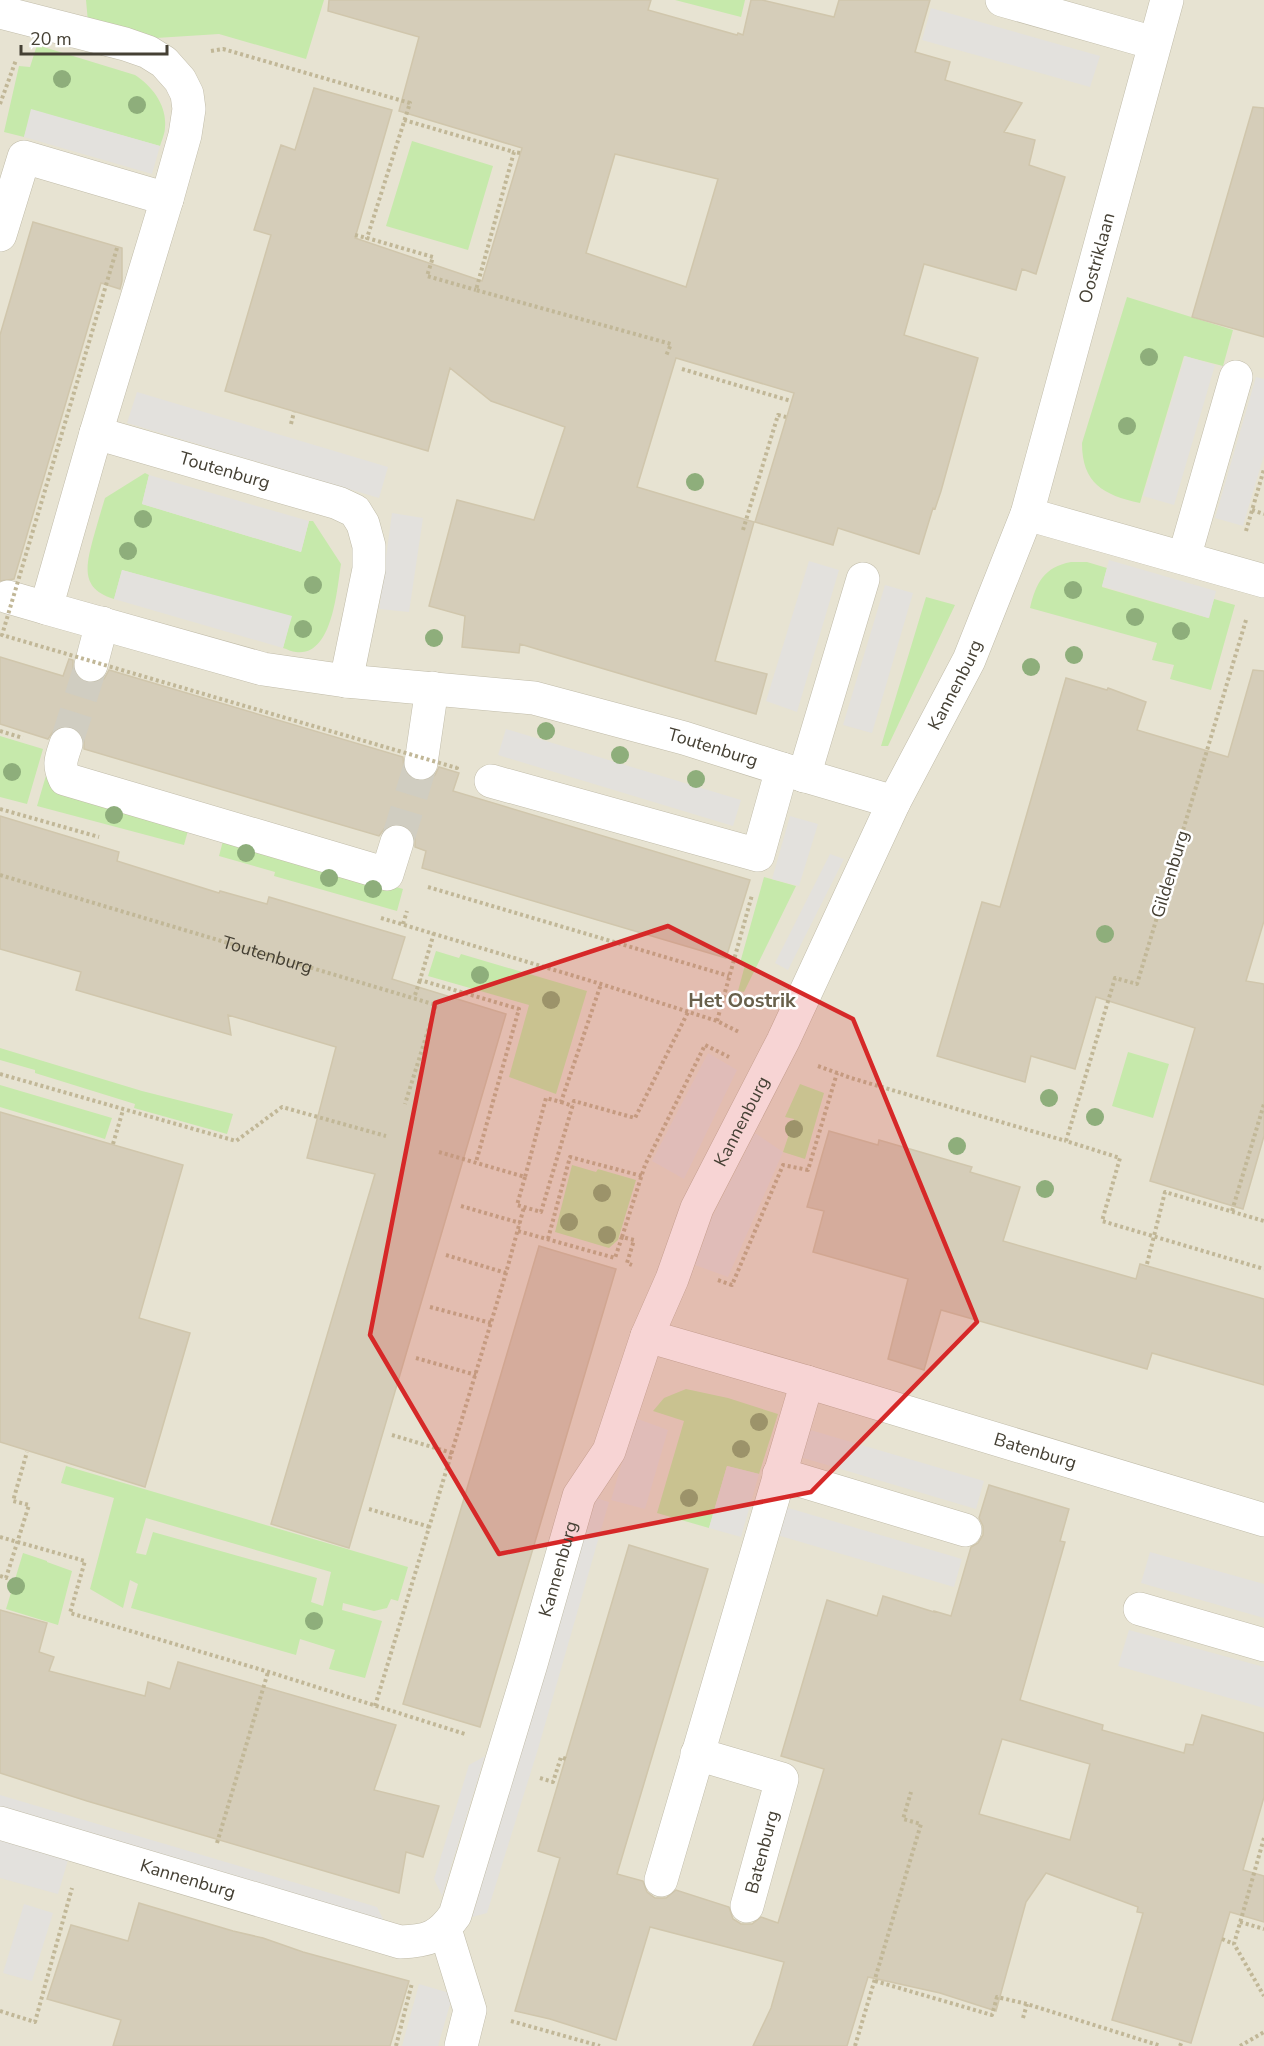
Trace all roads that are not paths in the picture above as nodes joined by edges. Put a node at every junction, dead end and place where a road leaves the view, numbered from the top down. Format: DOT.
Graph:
graph roads {
  1 [pos="1002,0"];
  2 [pos="1167,0"];
  3 [pos="0,12"];
  4 [pos="1154,43"];
  5 [pos="167,199"];
  6 [pos="0,235"];
  7 [pos="1236,377"];
  8 [pos="96,433"];
  9 [pos="1027,514"];
  10 [pos="1184,558"];
  11 [pos="1252,577"];
  12 [pos="863,579"];
  13 [pos="8,597"];
  14 [pos="46,608"];
  15 [pos="102,623"];
  16 [pos="91,665"];
  17 [pos="346,681"];
  18 [pos="432,688"];
  19 [pos="66,744"];
  20 [pos="421,763"];
  21 [pos="793,772"];
  22 [pos="491,781"];
  23 [pos="894,802"];
  24 [pos="397,842"];
  25 [pos="646,1336"];
  26 [pos="807,1382"];
  27 [pos="779,1474"];
  28 [pos="1264,1520"];
  29 [pos="965,1530"];
  30 [pos="1140,1609"];
  31 [pos="1264,1645"];
  32 [pos="697,1754"];
  33 [pos="0,1823"];
  34 [pos="660,1880"];
  35 [pos="747,1906"];
  36 [pos="434,1935"];
  37 [pos="461,2046"];
  1 -- 4 [label="street"];
  2 -- 4 [label="street, Oostriklaan"];
  3 -- 5 [label="street"];
  4 -- 9 [label="street, Oostriklaan"];
  5 -- 6 [label="street"];
  5 -- 8 [label="street"];
  7 -- 10 [label="street"];
  8 -- 14 [label="street"];
  8 -- 17 [label="street, Toutenburg"];
  9 -- 10 [label="street"];
  9 -- 23 [label="street, Kannenburg"];
  10 -- 11 [label="street"];
  12 -- 21 [label="street, Toutenburg"];
  13 -- 14 [label="street, Toutenburg"];
  14 -- 15 [label="street, Toutenburg"];
  15 -- 16 [label="street"];
  15 -- 17 [label="street, Toutenburg"];
  17 -- 18 [label="street, Toutenburg"];
  18 -- 20 [label="street"];
  18 -- 21 [label="street, Toutenburg"];
  19 -- 24 [label="street"];
  21 -- 22 [label="street, Toutenburg"];
  21 -- 23 [label="street, Toutenburg"];
  23 -- 25 [label="street, Kannenburg"];
  25 -- 26 [label="street, Batenburg"];
  25 -- 36 [label="street, Kannenburg"];
  26 -- 27 [label="street"];
  26 -- 28 [label="street, Batenburg"];
  27 -- 29 [label="street"];
  27 -- 32 [label="street"];
  30 -- 31 [label="street"];
  32 -- 34 [label="street"];
  32 -- 35 [label="street, Batenburg"];
  33 -- 36 [label="street, Kannenburg"];
  36 -- 37 [label="street"];
}
